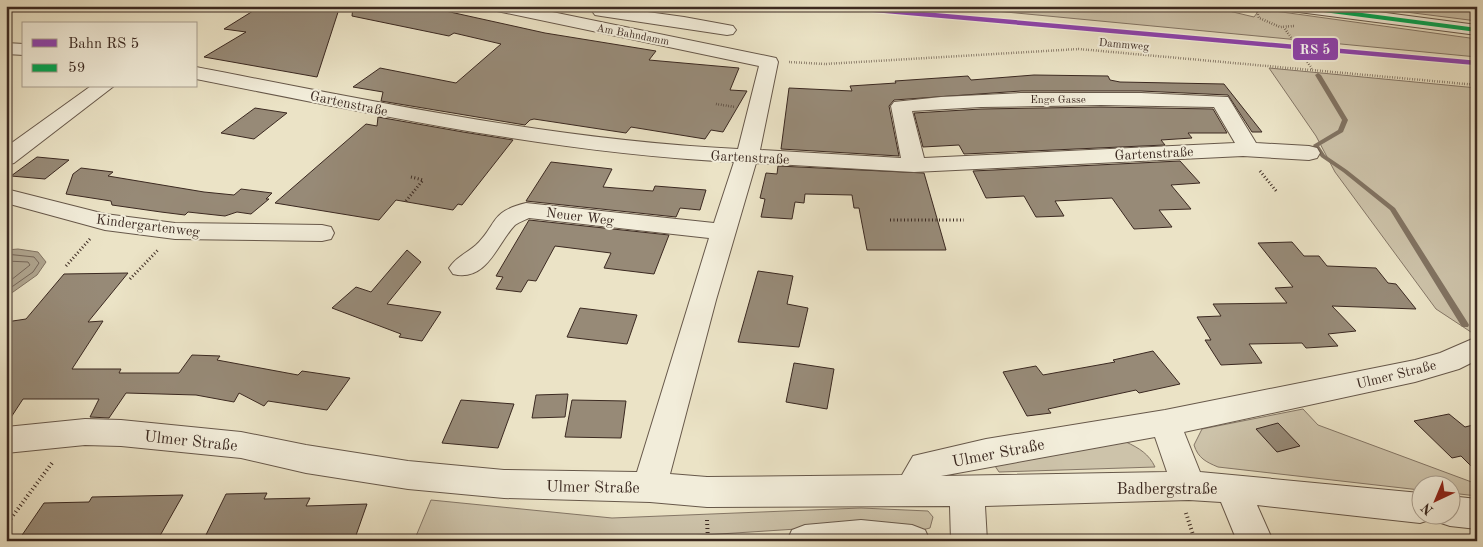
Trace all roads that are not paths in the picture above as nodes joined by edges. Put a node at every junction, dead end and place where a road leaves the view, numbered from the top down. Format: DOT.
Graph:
graph roads {
  1 [pos="497,6"];
  2 [pos="566,6"];
  3 [pos="1291,6"];
  4 [pos="727,30"];
  5 [pos="1477,30"];
  6 [pos="6,48"];
  7 [pos="22,50"];
  8 [pos="198,73"];
  9 [pos="101,88"];
  10 [pos="1249,149"];
  11 [pos="1309,152"];
  12 [pos="747,157"];
  13 [pos="6,158"];
  14 [pos="914,165"];
  15 [pos="6,196"];
  16 [pos="722,232"];
  17 [pos="322,233"];
  18 [pos="462,268"];
  19 [pos="1477,348"];
  20 [pos="1166,422"];
  21 [pos="6,440"];
  22 [pos="1189,486"];
  23 [pos="650,487"];
  24 [pos="1232,488"];
  25 [pos="912,490"];
  26 [pos="967,492"];
  27 [pos="1410,507"];
  28 [pos="1460,512"];
  29 [pos="1477,514"];
  30 [pos="805,541"];
  31 [pos="912,541"];
  32 [pos="969,541"];
  33 [pos="1255,541"];
  1 -- 12 [label="street, Am Bahndamm"];
  2 -- 4 [label="street"];
  3 -- 5 [label="street"];
  6 -- 7 [label="street"];
  8 -- 12 [label="street, Gartenstraße"];
  9 -- 13 [label="street"];
  10 -- 11 [label="street, Gartenstraße"];
  10 -- 14 [label="street, Gartenstraße"];
  10 -- 14 [label="street, Enge Gasse"];
  12 -- 14 [label="street, Gartenstraße"];
  12 -- 16 [label="street"];
  15 -- 17 [label="street, Kindergartenweg"];
  16 -- 18 [label="street, Neuer Weg"];
  16 -- 23 [label="street"];
  19 -- 20 [label="street, Ulmer Straße"];
  20 -- 22 [label="street"];
  20 -- 25 [label="street, Ulmer Straße"];
  21 -- 23 [label="street, Ulmer Straße"];
  22 -- 24 [label="street, Badbergstraße"];
  22 -- 26 [label="street, Badbergstraße"];
  23 -- 25 [label="street, Ulmer Straße"];
  24 -- 27 [label="street, Badbergstraße"];
  24 -- 33 [label="street"];
  25 -- 26 [label="street, Badbergstraße"];
  26 -- 32 [label="street"];
  28 -- 29 [label="street"];
  30 -- 31 [label="street"];
}
